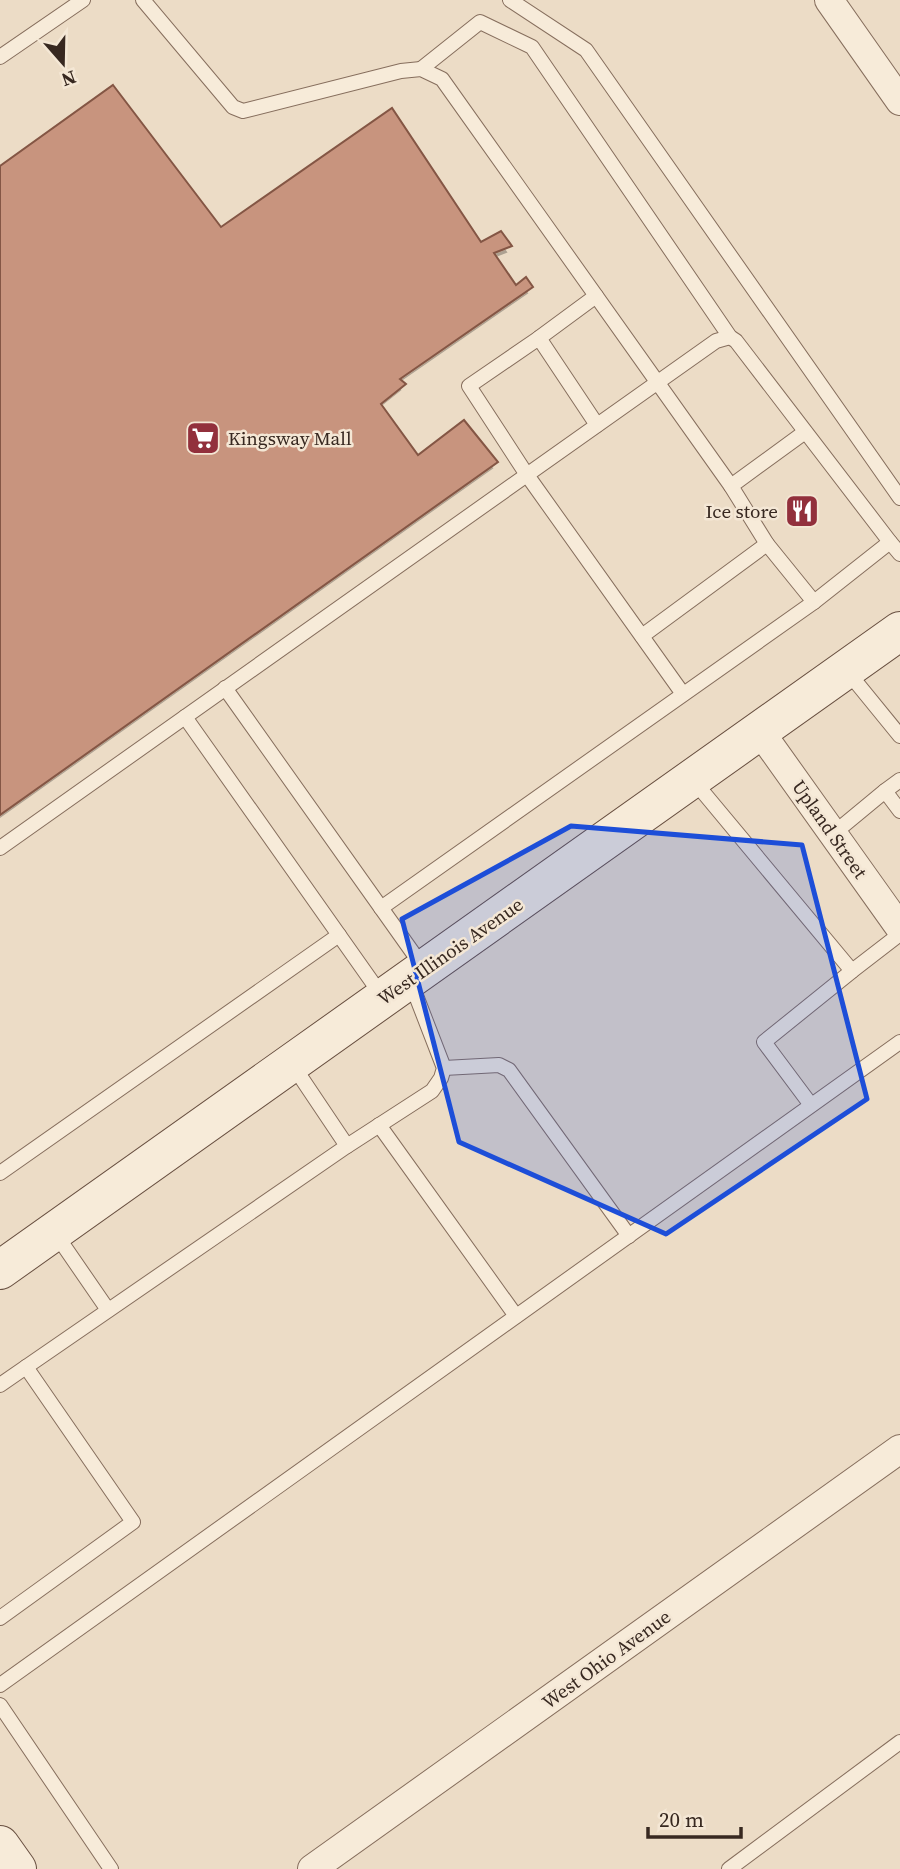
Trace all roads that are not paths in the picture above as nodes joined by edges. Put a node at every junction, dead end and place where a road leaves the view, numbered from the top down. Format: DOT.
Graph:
graph roads {
  1 [pos="83,0"];
  2 [pos="143,0"];
  3 [pos="510,0"];
  4 [pos="829,0"];
  5 [pos="0,57"];
  6 [pos="421,69"];
  7 [pos="900,101"];
  8 [pos="596,296"];
  9 [pos="730,337"];
  10 [pos="539,338"];
  11 [pos="658,383"];
  12 [pos="597,425"];
  13 [pos="805,432"];
  14 [pos="527,475"];
  15 [pos="730,486"];
  16 [pos="900,498"];
  17 [pos="767,544"];
  18 [pos="895,548"];
  19 [pos="814,602"];
  20 [pos="900,631"];
  21 [pos="642,636"];
  22 [pos="846,670"];
  23 [pos="225,688"];
  24 [pos="683,694"];
  25 [pos="184,717"];
  26 [pos="759,730"];
  27 [pos="900,736"];
  28 [pos="693,779"];
  29 [pos="900,780"];
  30 [pos="885,791"];
  31 [pos="900,811"];
  32 [pos="833,834"];
  33 [pos="0,848"];
  34 [pos="380,908"];
  35 [pos="900,928"];
  36 [pos="900,934"];
  37 [pos="339,935"];
  38 [pos="852,971"];
  39 [pos="406,982"];
  40 [pos="900,1042"];
  41 [pos="291,1063"];
  42 [pos="444,1068"];
  43 [pos="811,1105"];
  44 [pos="379,1125"];
  45 [pos="347,1146"];
  46 [pos="0,1173"];
  47 [pos="54,1232"];
  48 [pos="629,1236"];
  49 [pos="0,1270"];
  50 [pos="108,1310"];
  51 [pos="516,1315"];
  52 [pos="26,1367"];
  53 [pos="2,1379"];
  54 [pos="900,1449"];
  55 [pos="0,1618"];
  56 [pos="0,1685"];
  57 [pos="0,1705"];
  58 [pos="900,1741"];
  59 [pos="0,1845"];
  60 [pos="17,1869"];
  61 [pos="111,1869"];
  62 [pos="312,1869"];
  63 [pos="729,1869"];
  1 -- 5 [label="lane"];
  2 -- 6 [label="lane"];
  3 -- 16 [label="lane"];
  4 -- 7 [label="street"];
  6 -- 8 [label="lane"];
  6 -- 9 [label="lane"];
  8 -- 10 [label="lane"];
  8 -- 11 [label="lane"];
  9 -- 11 [label="lane"];
  9 -- 13 [label="lane"];
  10 -- 12 [label="lane"];
  10 -- 14 [label="lane"];
  11 -- 12 [label="lane"];
  11 -- 15 [label="lane"];
  12 -- 14 [label="lane"];
  13 -- 15 [label="lane"];
  13 -- 18 [label="lane"];
  14 -- 21 [label="lane"];
  14 -- 23 [label="lane"];
  15 -- 17 [label="lane"];
  17 -- 19 [label="lane"];
  17 -- 21 [label="lane"];
  18 -- 19 [label="lane"];
  19 -- 24 [label="lane"];
  20 -- 22 [label="main road, West Illinois Avenue"];
  21 -- 24 [label="lane"];
  22 -- 26 [label="main road, West Illinois Avenue"];
  22 -- 27 [label="lane"];
  23 -- 25 [label="lane"];
  23 -- 34 [label="lane"];
  24 -- 34 [label="lane"];
  25 -- 33 [label="lane"];
  25 -- 37 [label="lane"];
  26 -- 28 [label="main road, West Illinois Avenue"];
  26 -- 32 [label="street, Upland Street"];
  28 -- 38 [label="lane"];
  28 -- 39 [label="main road, West Illinois Avenue"];
  29 -- 30 [label="lane"];
  30 -- 31 [label="lane"];
  30 -- 32 [label="lane"];
  32 -- 35 [label="street, Upland Street"];
  34 -- 39 [label="lane"];
  36 -- 38 [label="lane"];
  37 -- 39 [label="lane"];
  37 -- 46 [label="lane"];
  38 -- 43 [label="lane"];
  39 -- 41 [label="main road, West Illinois Avenue"];
  39 -- 42 [label="lane"];
  40 -- 43 [label="lane"];
  41 -- 45 [label="lane"];
  41 -- 47 [label="main road, West Illinois Avenue"];
  42 -- 44 [label="lane"];
  42 -- 48 [label="lane"];
  43 -- 48 [label="lane"];
  44 -- 45 [label="lane"];
  44 -- 51 [label="lane"];
  45 -- 50 [label="lane"];
  47 -- 49 [label="main road, West Illinois Avenue"];
  47 -- 50 [label="lane"];
  48 -- 51 [label="lane"];
  50 -- 52 [label="lane"];
  51 -- 56 [label="lane"];
  52 -- 53 [label="lane"];
  52 -- 55 [label="lane"];
  54 -- 62 [label="street, West Ohio Avenue"];
  57 -- 61 [label="lane"];
  58 -- 63 [label="lane"];
  59 -- 60 [label="main road"];
}
